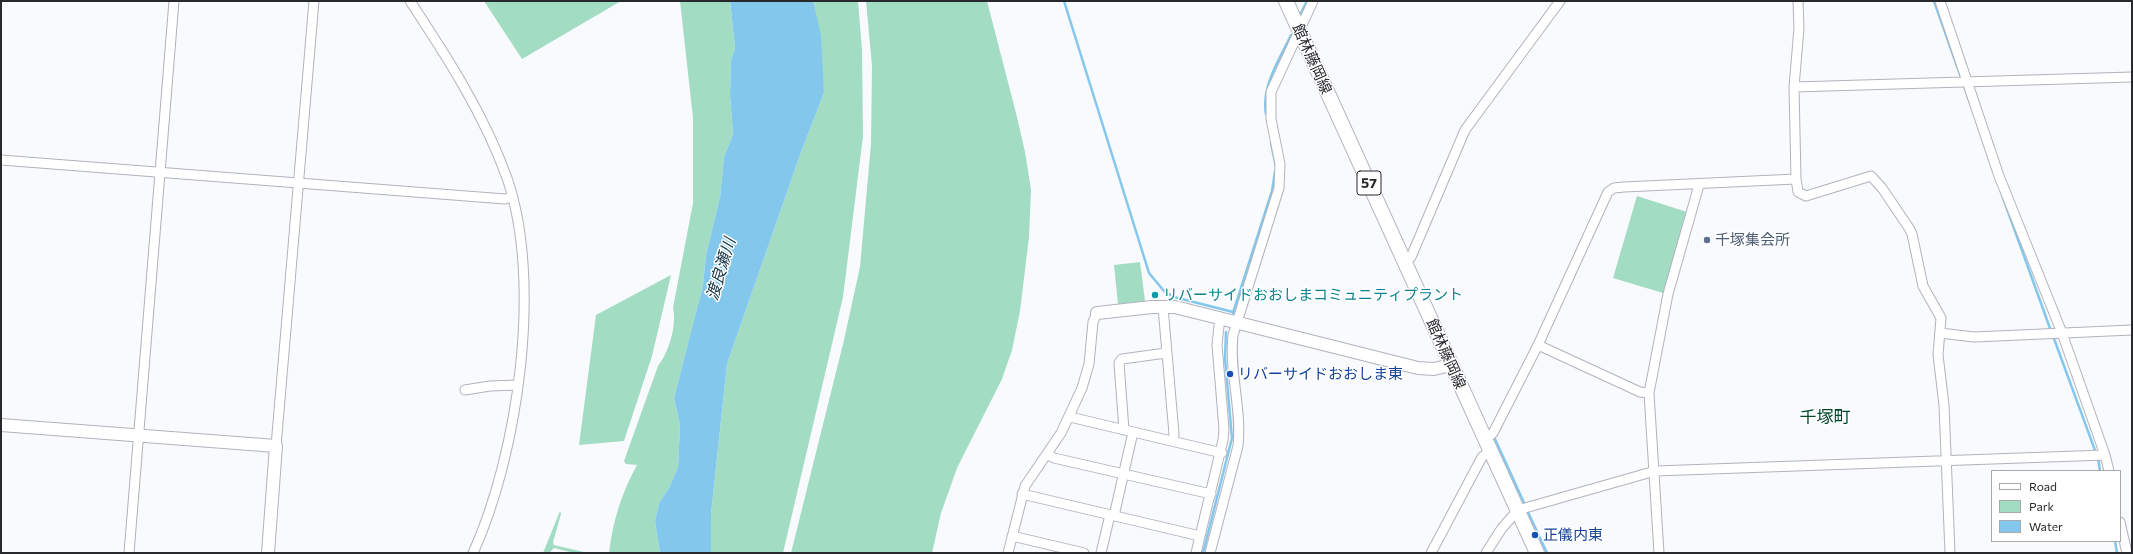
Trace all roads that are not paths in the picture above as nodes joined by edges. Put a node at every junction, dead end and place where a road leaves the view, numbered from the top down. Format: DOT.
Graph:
graph roads {
  1 [pos="174,1"];
  2 [pos="314,1"];
  3 [pos="410,1"];
  4 [pos="1286,1"];
  5 [pos="1313,1"];
  6 [pos="1560,1"];
  7 [pos="1798,1"];
  8 [pos="1940,1"];
  9 [pos="1300,32"];
  10 [pos="2132,77"];
  11 [pos="1969,83"];
  12 [pos="1794,87"];
  13 [pos="1,160"];
  14 [pos="161,172"];
  15 [pos="1796,178"];
  16 [pos="298,182"];
  17 [pos="1699,185"];
  18 [pos="512,197"];
  19 [pos="1405,262"];
  20 [pos="1163,307"];
  21 [pos="1097,313"];
  22 [pos="1220,317"];
  23 [pos="1236,322"];
  24 [pos="2132,330"];
  25 [pos="1940,333"];
  26 [pos="2062,333"];
  27 [pos="1538,345"];
  28 [pos="1166,354"];
  29 [pos="1451,365"];
  30 [pos="518,385"];
  31 [pos="466,390"];
  32 [pos="1649,393"];
  33 [pos="1070,417"];
  34 [pos="1,425"];
  35 [pos="1128,431"];
  36 [pos="139,437"];
  37 [pos="1173,441"];
  38 [pos="1488,445"];
  39 [pos="276,446"];
  40 [pos="1222,453"];
  41 [pos="1048,454"];
  42 [pos="2105,455"];
  43 [pos="1947,461"];
  44 [pos="2109,470"];
  45 [pos="1655,471"];
  46 [pos="1124,474"];
  47 [pos="1022,494"];
  48 [pos="1211,494"];
  49 [pos="1518,510"];
  50 [pos="1112,516"];
  51 [pos="2121,526"];
  52 [pos="1012,536"];
  53 [pos="1200,536"];
  54 [pos="1056,550"];
  55 [pos="130,553"];
  56 [pos="268,553"];
  57 [pos="473,553"];
  58 [pos="1008,553"];
  59 [pos="1084,553"];
  60 [pos="1101,553"];
  61 [pos="1196,553"];
  62 [pos="1210,553"];
  63 [pos="1431,553"];
  64 [pos="1486,553"];
  65 [pos="1537,553"];
  66 [pos="1659,553"];
  67 [pos="1950,553"];
  68 [pos="2127,553"];
  1 -- 14 [label="street"];
  2 -- 16 [label="street"];
  3 -- 18 [label="street"];
  4 -- 9 [label="main road, 館林藤岡線 / 57"];
  5 -- 9 [label="street"];
  6 -- 19 [label="street"];
  7 -- 12 [label="street"];
  8 -- 11 [label="street"];
  9 -- 19 [label="main road, 館林藤岡線 / 57"];
  9 -- 23 [label="street"];
  10 -- 11 [label="street"];
  11 -- 12 [label="street"];
  11 -- 26 [label="street"];
  12 -- 15 [label="street"];
  13 -- 14 [label="street"];
  14 -- 16 [label="street"];
  14 -- 36 [label="street"];
  15 -- 17 [label="street"];
  15 -- 25 [label="street"];
  16 -- 18 [label="street"];
  16 -- 39 [label="street"];
  17 -- 27 [label="street"];
  17 -- 32 [label="street"];
  18 -- 30 [label="street"];
  19 -- 29 [label="main road, 館林藤岡線 / 57"];
  20 -- 21 [label="street"];
  20 -- 22 [label="street"];
  20 -- 28 [label="street"];
  21 -- 33 [label="street"];
  22 -- 23 [label="street"];
  22 -- 40 [label="street"];
  23 -- 29 [label="street"];
  23 -- 62 [label="street"];
  24 -- 26 [label="street"];
  25 -- 26 [label="street"];
  25 -- 43 [label="street"];
  26 -- 42 [label="street"];
  27 -- 32 [label="street"];
  27 -- 38 [label="street"];
  28 -- 35 [label="street"];
  28 -- 37 [label="street"];
  29 -- 38 [label="main road, 館林藤岡線 / 57"];
  30 -- 31 [label="street"];
  30 -- 57 [label="street"];
  32 -- 45 [label="street"];
  33 -- 35 [label="street"];
  33 -- 41 [label="street"];
  34 -- 36 [label="street"];
  35 -- 37 [label="street"];
  35 -- 46 [label="street"];
  36 -- 39 [label="street"];
  36 -- 55 [label="street"];
  37 -- 40 [label="street"];
  38 -- 49 [label="main road, 館林藤岡線 / 57"];
  38 -- 63 [label="street"];
  39 -- 56 [label="street"];
  40 -- 48 [label="street"];
  41 -- 46 [label="street"];
  41 -- 47 [label="street"];
  42 -- 43 [label="street"];
  42 -- 44 [label="street"];
  43 -- 45 [label="street"];
  43 -- 67 [label="street"];
  45 -- 49 [label="street"];
  45 -- 66 [label="street"];
  46 -- 48 [label="street"];
  46 -- 50 [label="street"];
  47 -- 50 [label="street"];
  47 -- 52 [label="street"];
  48 -- 53 [label="street"];
  49 -- 64 [label="street"];
  49 -- 65 [label="main road, 館林藤岡線 / 57"];
  50 -- 53 [label="street"];
  50 -- 60 [label="street"];
  51 -- 68 [label="street"];
  52 -- 54 [label="street"];
  52 -- 58 [label="street"];
  53 -- 61 [label="street"];
  54 -- 59 [label="street"];
}
